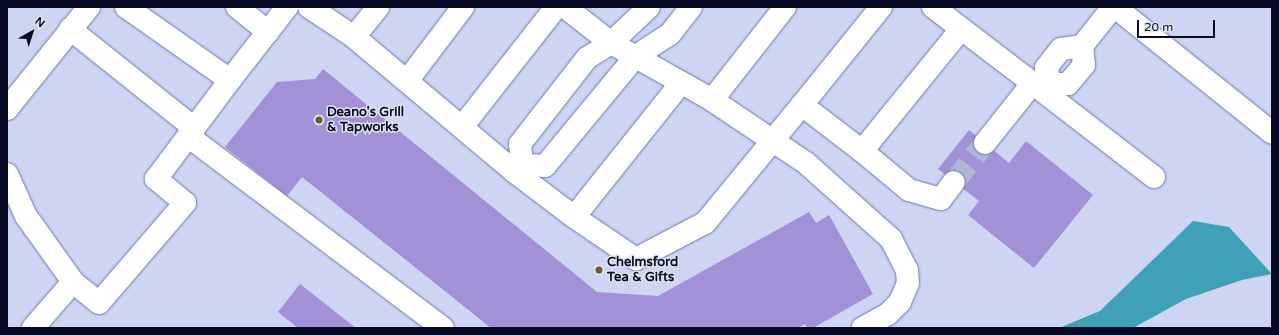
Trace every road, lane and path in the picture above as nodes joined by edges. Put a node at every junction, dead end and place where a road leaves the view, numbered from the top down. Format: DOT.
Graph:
graph roads {
  1 [pos="89,7"];
  2 [pos="126,7"];
  3 [pos="237,7"];
  4 [pos="287,7"];
  5 [pos="309,7"];
  6 [pos="378,7"];
  7 [pos="463,7"];
  8 [pos="556,7"];
  9 [pos="565,7"];
  10 [pos="649,7"];
  11 [pos="691,7"];
  12 [pos="785,7"];
  13 [pos="881,7"];
  14 [pos="933,7"];
  15 [pos="1114,7"];
  16 [pos="70,29"];
  17 [pos="961,29"];
  18 [pos="268,32"];
  19 [pos="354,37"];
  20 [pos="612,43"];
  21 [pos="636,56"];
  22 [pos="230,80"];
  23 [pos="407,81"];
  24 [pos="681,84"];
  25 [pos="1042,87"];
  26 [pos="712,100"];
  27 [pos="802,105"];
  28 [pos="7,109"];
  29 [pos="462,127"];
  30 [pos="191,132"];
  31 [pos="1272,133"];
  32 [pos="774,140"];
  33 [pos="985,143"];
  34 [pos="862,151"];
  35 [pos="519,169"];
  36 [pos="7,174"];
  37 [pos="1154,177"];
  38 [pos="954,182"];
  39 [pos="574,217"];
  40 [pos="73,282"];
  41 [pos="33,328"];
  42 [pos="443,328"];
  43 [pos="863,328"];
  1 -- 16 [label="main road"];
  2 -- 22 [label="main road"];
  3 -- 18 [label="main road"];
  4 -- 18 [label="main road"];
  5 -- 19 [label="main road"];
  6 -- 19 [label="main road"];
  7 -- 23 [label="main road"];
  8 -- 29 [label="main road"];
  9 -- 20 [label="main road"];
  10 -- 20 [label="main road"];
  11 -- 21 [label="main road"];
  12 -- 26 [label="main road"];
  13 -- 27 [label="main road"];
  14 -- 17 [label="main road"];
  15 -- 25 [label="main road"];
  15 -- 31 [label="main road"];
  16 -- 28 [label="main road"];
  16 -- 30 [label="main road"];
  17 -- 25 [label="main road"];
  17 -- 34 [label="main road"];
  18 -- 22 [label="main road"];
  19 -- 23 [label="main road"];
  20 -- 21 [label="main road"];
  20 -- 35 [label="main road"];
  21 -- 24 [label="main road"];
  21 -- 35 [label="main road"];
  22 -- 30 [label="main road"];
  23 -- 29 [label="main road"];
  24 -- 26 [label="main road"];
  24 -- 39 [label="main road"];
  25 -- 33 [label="main road"];
  25 -- 37 [label="main road"];
  26 -- 32 [label="main road"];
  27 -- 32 [label="main road"];
  27 -- 34 [label="main road"];
  29 -- 35 [label="main road"];
  30 -- 40 [label="main road"];
  30 -- 42 [label="main road"];
  32 -- 39 [label="main road"];
  32 -- 43 [label="main road"];
  34 -- 38 [label="main road"];
  35 -- 39 [label="main road"];
  36 -- 40 [label="main road"];
  40 -- 41 [label="main road"];
}
